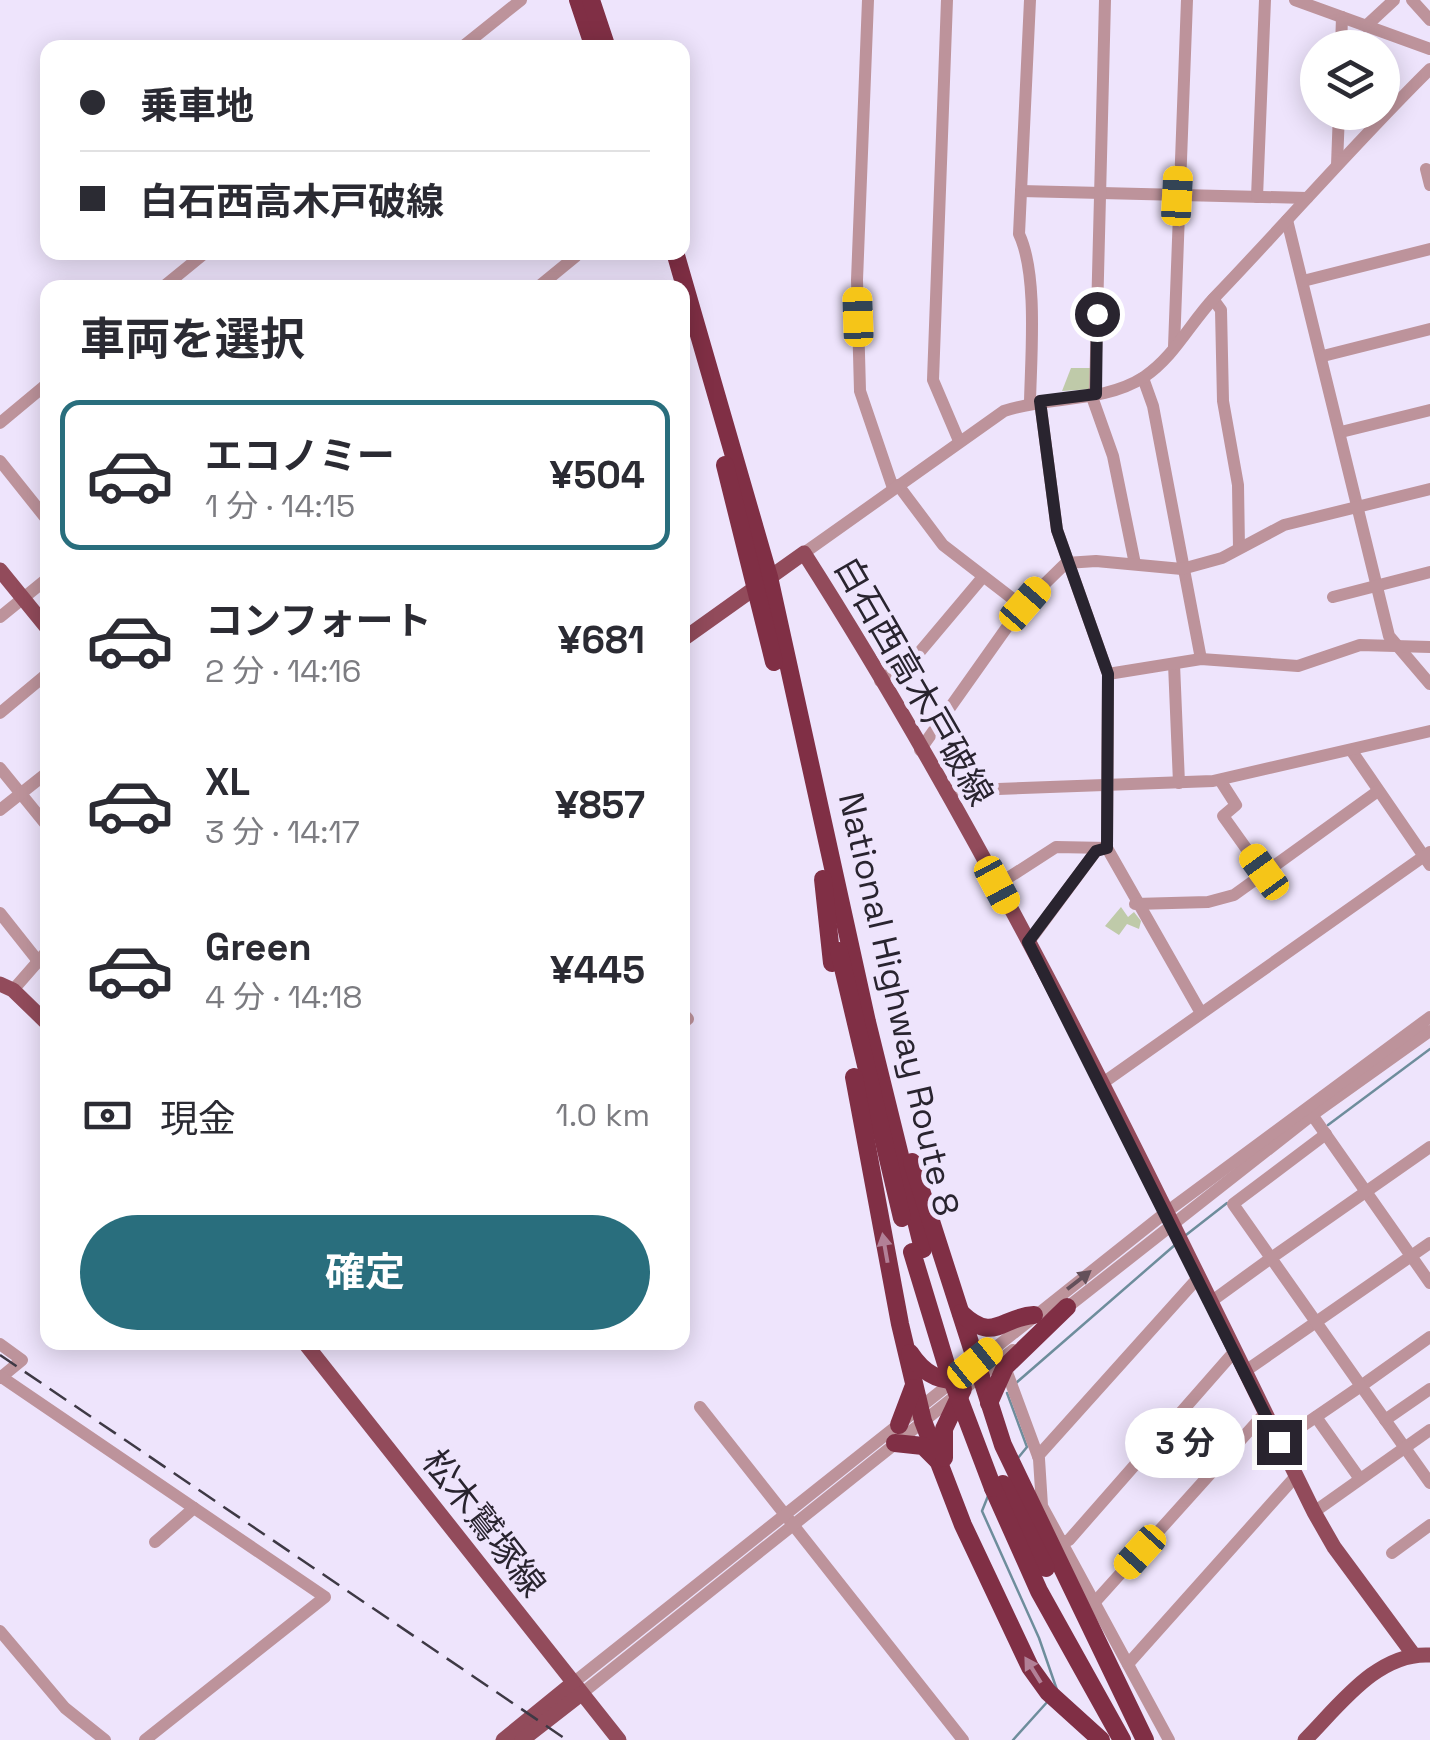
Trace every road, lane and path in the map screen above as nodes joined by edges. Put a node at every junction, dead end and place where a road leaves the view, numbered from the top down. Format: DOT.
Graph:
graph roads {
  1 [pos="520,0"];
  2 [pos="578,0"];
  3 [pos="590,0"];
  4 [pos="868,0"];
  5 [pos="947,0"];
  6 [pos="1030,0"];
  7 [pos="1105,0"];
  8 [pos="1187,0"];
  9 [pos="1265,0"];
  10 [pos="1295,0"];
  11 [pos="1394,0"];
  12 [pos="1412,0"];
  13 [pos="1342,18"];
  14 [pos="1430,20"];
  15 [pos="1366,26"];
  16 [pos="1342,30"];
  17 [pos="470,40"];
  18 [pos="591,40"];
  19 [pos="604,40"];
  20 [pos="1430,49"];
  21 [pos="1430,68"];
  22 [pos="1423,85"];
  23 [pos="1339,130"];
  24 [pos="1338,166"];
  25 [pos="1426,169"];
  26 [pos="1430,185"];
  27 [pos="1021,191"];
  28 [pos="1099,194"];
  29 [pos="1177,196"];
  30 [pos="1256,197"];
  31 [pos="1306,198"];
  32 [pos="1287,220"];
  33 [pos="1430,249"];
  34 [pos="196,260"];
  35 [pos="571,260"];
  36 [pos="172,280"];
  37 [pos="546,280"];
  38 [pos="1303,280"];
  39 [pos="1213,299"];
  40 [pos="690,309"];
  41 [pos="1430,330"];
  42 [pos="690,342"];
  43 [pos="1174,350"];
  44 [pos="1323,356"];
  45 [pos="1142,378"];
  46 [pos="40,390"];
  47 [pos="1093,394"];
  48 [pos="1035,401"];
  49 [pos="1430,410"];
  50 [pos="0,423"];
  51 [pos="1340,432"];
  52 [pos="959,440"];
  53 [pos="0,461"];
  54 [pos="895,486"];
  55 [pos="1430,488"];
  56 [pos="1358,506"];
  57 [pos="40,510"];
  58 [pos="1239,548"];
  59 [pos="796,558"];
  60 [pos="1066,564"];
  61 [pos="1135,564"];
  62 [pos="1182,569"];
  63 [pos="0,570"];
  64 [pos="1430,572"];
  65 [pos="982,578"];
  66 [pos="762,582"];
  67 [pos="40,584"];
  68 [pos="1377,585"];
  69 [pos="1333,597"];
  70 [pos="23,598"];
  71 [pos="1022,606"];
  72 [pos="0,617"];
  73 [pos="40,619"];
  74 [pos="690,634"];
  75 [pos="1395,645"];
  76 [pos="1430,647"];
  77 [pos="1201,658"];
  78 [pos="1174,664"];
  79 [pos="1108,674"];
  80 [pos="40,680"];
  81 [pos="880,682"];
  82 [pos="1430,684"];
  83 [pos="0,712"];
  84 [pos="1430,730"];
  85 [pos="920,750"];
  86 [pos="1351,750"];
  87 [pos="0,768"];
  88 [pos="40,778"];
  89 [pos="1220,780"];
  90 [pos="1179,783"];
  91 [pos="1109,785"];
  92 [pos="945,791"];
  93 [pos="1378,791"];
  94 [pos="21,793"];
  95 [pos="0,810"];
  96 [pos="40,817"];
  97 [pos="1102,850"];
  98 [pos="1428,858"];
  99 [pos="1264,872"];
  100 [pos="823,879"];
  101 [pos="997,885"];
  102 [pos="1135,904"];
  103 [pos="842,912"];
  104 [pos="0,913"];
  105 [pos="1028,942"];
  106 [pos="40,953"];
  107 [pos="40,959"];
  108 [pos="7,987"];
  109 [pos="1201,1013"];
  110 [pos="40,1017"];
  111 [pos="1429,1023"];
  112 [pos="1100,1085"];
  113 [pos="1309,1110"];
  114 [pos="1326,1134"];
  115 [pos="1430,1147"];
  116 [pos="1366,1192"];
  117 [pos="1168,1219"];
  118 [pos="1430,1243"];
  119 [pos="918,1250"];
  120 [pos="1412,1256"];
  121 [pos="1271,1258"];
  122 [pos="1197,1279"];
  123 [pos="1430,1282"];
  124 [pos="1216,1298"];
  125 [pos="1067,1307"];
  126 [pos="960,1313"];
  127 [pos="1034,1315"];
  128 [pos="1316,1323"];
  129 [pos="1430,1336"];
  130 [pos="0,1344"];
  131 [pos="904,1344"];
  132 [pos="310,1350"];
  133 [pos="1234,1352"];
  134 [pos="1005,1367"];
  135 [pos="1244,1372"];
  136 [pos="0,1377"];
  137 [pos="967,1377"];
  138 [pos="913,1381"];
  139 [pos="1361,1386"];
  140 [pos="1430,1389"];
  141 [pos="989,1403"];
  142 [pos="700,1407"];
  143 [pos="922,1414"];
  144 [pos="1265,1414"];
  145 [pos="1316,1417"];
  146 [pos="1385,1420"];
  147 [pos="1430,1430"];
  148 [pos="897,1434"];
  149 [pos="1279,1442"];
  150 [pos="1405,1448"];
  151 [pos="1038,1456"];
  152 [pos="945,1474"];
  153 [pos="1296,1476"];
  154 [pos="1360,1479"];
  155 [pos="1430,1483"];
  156 [pos="998,1486"];
  157 [pos="194,1508"];
  158 [pos="1314,1512"];
  159 [pos="790,1520"];
  160 [pos="1430,1525"];
  161 [pos="155,1542"];
  162 [pos="1060,1543"];
  163 [pos="1392,1553"];
  164 [pos="1094,1603"];
  165 [pos="0,1631"];
  166 [pos="1413,1654"];
  167 [pos="1430,1655"];
  168 [pos="1128,1664"];
  169 [pos="577,1689"];
  170 [pos="105,1740"];
  171 [pos="145,1740"];
  172 [pos="504,1740"];
  173 [pos="522,1740"];
  174 [pos="619,1740"];
  175 [pos="963,1740"];
  176 [pos="1101,1740"];
  177 [pos="1122,1740"];
  178 [pos="1143,1740"];
  179 [pos="1169,1740"];
  180 [pos="1305,1740"];
  1 -- 17 [label="street"];
  2 -- 18 [label="highway"];
  3 -- 19 [label="highway"];
  4 -- 54 [label="street"];
  5 -- 52 [label="street"];
  6 -- 27 [label="street"];
  7 -- 28 [label="street"];
  8 -- 29 [label="street"];
  9 -- 30 [label="street"];
  10 -- 13 [label="street"];
  11 -- 15 [label="street"];
  12 -- 14 [label="street"];
  13 -- 15 [label="street"];
  13 -- 16 [label="street"];
  15 -- 20 [label="street"];
  21 -- 22 [label="street"];
  22 -- 24 [label="street"];
  23 -- 24 [label="street"];
  24 -- 31 [label="street"];
  25 -- 26 [label="street"];
  27 -- 28 [label="street"];
  27 -- 48 [label="street"];
  28 -- 29 [label="street"];
  28 -- 47 [label="street"];
  29 -- 30 [label="street"];
  29 -- 43 [label="street"];
  30 -- 31 [label="street"];
  31 -- 32 [label="street"];
  32 -- 38 [label="street"];
  32 -- 39 [label="street"];
  33 -- 38 [label="street"];
  34 -- 36 [label="street"];
  35 -- 37 [label="street"];
  38 -- 44 [label="street"];
  39 -- 43 [label="street"];
  39 -- 58 [label="street"];
  40 -- 66 [label="highway, National Highway Route 8"];
  41 -- 44 [label="street"];
  42 -- 66 [label="highway, National Highway Route 8"];
  43 -- 45 [label="street"];
  44 -- 51 [label="street"];
  45 -- 47 [label="street"];
  45 -- 62 [label="street"];
  46 -- 50 [label="street"];
  47 -- 48 [label="street"];
  47 -- 61 [label="street"];
  48 -- 52 [label="street"];
  48 -- 60 [label="street"];
  49 -- 51 [label="street"];
  51 -- 56 [label="street"];
  52 -- 54 [label="street"];
  53 -- 57 [label="street"];
  54 -- 59 [label="street"];
  54 -- 65 [label="street"];
  55 -- 56 [label="street"];
  56 -- 58 [label="street"];
  56 -- 68 [label="street"];
  58 -- 62 [label="street"];
  59 -- 66 [label="main road, 白石西高木戸破線"];
  59 -- 81 [label="main road, 白石西高木戸破線"];
  60 -- 61 [label="street"];
  60 -- 71 [label="street"];
  60 -- 79 [label="street"];
  61 -- 62 [label="street"];
  62 -- 77 [label="street"];
  63 -- 70 [label="main road"];
  64 -- 68 [label="street"];
  65 -- 71 [label="street"];
  65 -- 81 [label="street"];
  66 -- 74 [label="main road, 白石西高木戸破線"];
  66 -- 100 [label="highway, National Highway Route 8"];
  66 -- 103 [label="highway, National Highway Route 8"];
  67 -- 70 [label="street"];
  68 -- 69 [label="street"];
  68 -- 75 [label="street"];
  70 -- 72 [label="street"];
  70 -- 73 [label="main road"];
  71 -- 85 [label="street"];
  75 -- 76 [label="street"];
  75 -- 77 [label="street"];
  75 -- 82 [label="street"];
  77 -- 78 [label="street"];
  78 -- 79 [label="street"];
  78 -- 90 [label="street"];
  79 -- 91 [label="street"];
  80 -- 83 [label="street"];
  81 -- 85 [label="main road, 白石西高木戸破線"];
  84 -- 86 [label="street"];
  85 -- 92 [label="main road, 白石西高木戸破線"];
  86 -- 89 [label="street"];
  86 -- 93 [label="street"];
  87 -- 94 [label="street"];
  88 -- 94 [label="street"];
  89 -- 90 [label="street"];
  89 -- 99 [label="street"];
  90 -- 91 [label="street"];
  91 -- 92 [label="street"];
  91 -- 97 [label="street"];
  92 -- 101 [label="main road, 白石西高木戸破線"];
  93 -- 98 [label="street"];
  93 -- 99 [label="street"];
  94 -- 95 [label="street"];
  94 -- 96 [label="street"];
  97 -- 101 [label="street"];
  97 -- 102 [label="street"];
  97 -- 105 [label="street"];
  98 -- 109 [label="street"];
  99 -- 102 [label="street"];
  100 -- 119 [label="highway, National Highway Route 8"];
  131 -- 100 [label="highway, one-way"];
  101 -- 105 [label="main road, 白石西高木戸破線"];
  102 -- 109 [label="street"];
  103 -- 119 [label="highway, National Highway Route 8"];
  103 -- 126 [label="highway"];
  104 -- 106 [label="street"];
  105 -- 112 [label="main road, 白石西高木戸破線"];
  107 -- 108 [label="street"];
  108 -- 110 [label="main road"];
  109 -- 112 [label="street"];
  111 -- 113 [label="street"];
  112 -- 117 [label="main road, 白石西高木戸破線"];
  113 -- 114 [label="street"];
  113 -- 117 [label="street"];
  114 -- 116 [label="street"];
  114 -- 121 [label="street"];
  115 -- 116 [label="street"];
  116 -- 120 [label="street"];
  116 -- 121 [label="street"];
  117 -- 122 [label="main road, 白石西高木戸破線"];
  117 -- 125 [label="street"];
  127 -- 117 [label="street, one-way"];
  118 -- 120 [label="street"];
  119 -- 156 [label="highway, National Highway Route 8"];
  120 -- 123 [label="street"];
  120 -- 128 [label="street"];
  121 -- 124 [label="street"];
  121 -- 128 [label="street"];
  122 -- 133 [label="main road, 白石西高木戸破線"];
  122 -- 151 [label="street"];
  125 -- 134 [label="highway"];
  125 -- 137 [label="street"];
  126 -- 127 [label="highway"];
  126 -- 137 [label="highway"];
  127 -- 137 [label="street"];
  128 -- 135 [label="street"];
  128 -- 139 [label="street"];
  129 -- 139 [label="street"];
  130 -- 136 [label="street"];
  131 -- 137 [label="highway"];
  131 -- 138 [label="highway"];
  132 -- 169 [label="main road, 松木鷲塚線"];
  133 -- 135 [label="main road, 白石西高木戸破線"];
  133 -- 162 [label="street"];
  134 -- 141 [label="highway"];
  134 -- 151 [label="street"];
  135 -- 144 [label="main road, 白石西高木戸破線"];
  136 -- 157 [label="street"];
  137 -- 141 [label="highway"];
  137 -- 143 [label="street"];
  137 -- 152 [label="highway"];
  138 -- 143 [label="highway"];
  138 -- 148 [label="highway"];
  139 -- 145 [label="street"];
  139 -- 146 [label="street"];
  140 -- 146 [label="street"];
  141 -- 178 [label="highway"];
  142 -- 159 [label="street"];
  143 -- 148 [label="street"];
  143 -- 152 [label="highway"];
  144 -- 149 [label="main road, 白石西高木戸破線"];
  144 -- 164 [label="street"];
  145 -- 149 [label="street"];
  145 -- 154 [label="street"];
  146 -- 150 [label="street"];
  147 -- 150 [label="street"];
  148 -- 152 [label="highway"];
  148 -- 159 [label="street"];
  149 -- 153 [label="main road, 白石西高木戸破線"];
  150 -- 154 [label="street"];
  150 -- 155 [label="street"];
  151 -- 162 [label="street"];
  176 -- 152 [label="highway, one-way"];
  153 -- 158 [label="main road, 白石西高木戸破線"];
  153 -- 168 [label="street"];
  154 -- 158 [label="street"];
  156 -- 177 [label="highway, National Highway Route 8"];
  156 -- 178 [label="highway, National Highway Route 8"];
  157 -- 161 [label="street"];
  157 -- 171 [label="street"];
  158 -- 166 [label="main road, 白石西高木戸破線"];
  159 -- 169 [label="street"];
  159 -- 175 [label="street"];
  160 -- 163 [label="street"];
  162 -- 164 [label="street"];
  164 -- 168 [label="street"];
  165 -- 170 [label="street"];
  166 -- 167 [label="main road"];
  166 -- 180 [label="main road"];
  168 -- 179 [label="street"];
  169 -- 172 [label="main road"];
  169 -- 173 [label="main road"];
  169 -- 174 [label="main road, 松木鷲塚線"];
}
